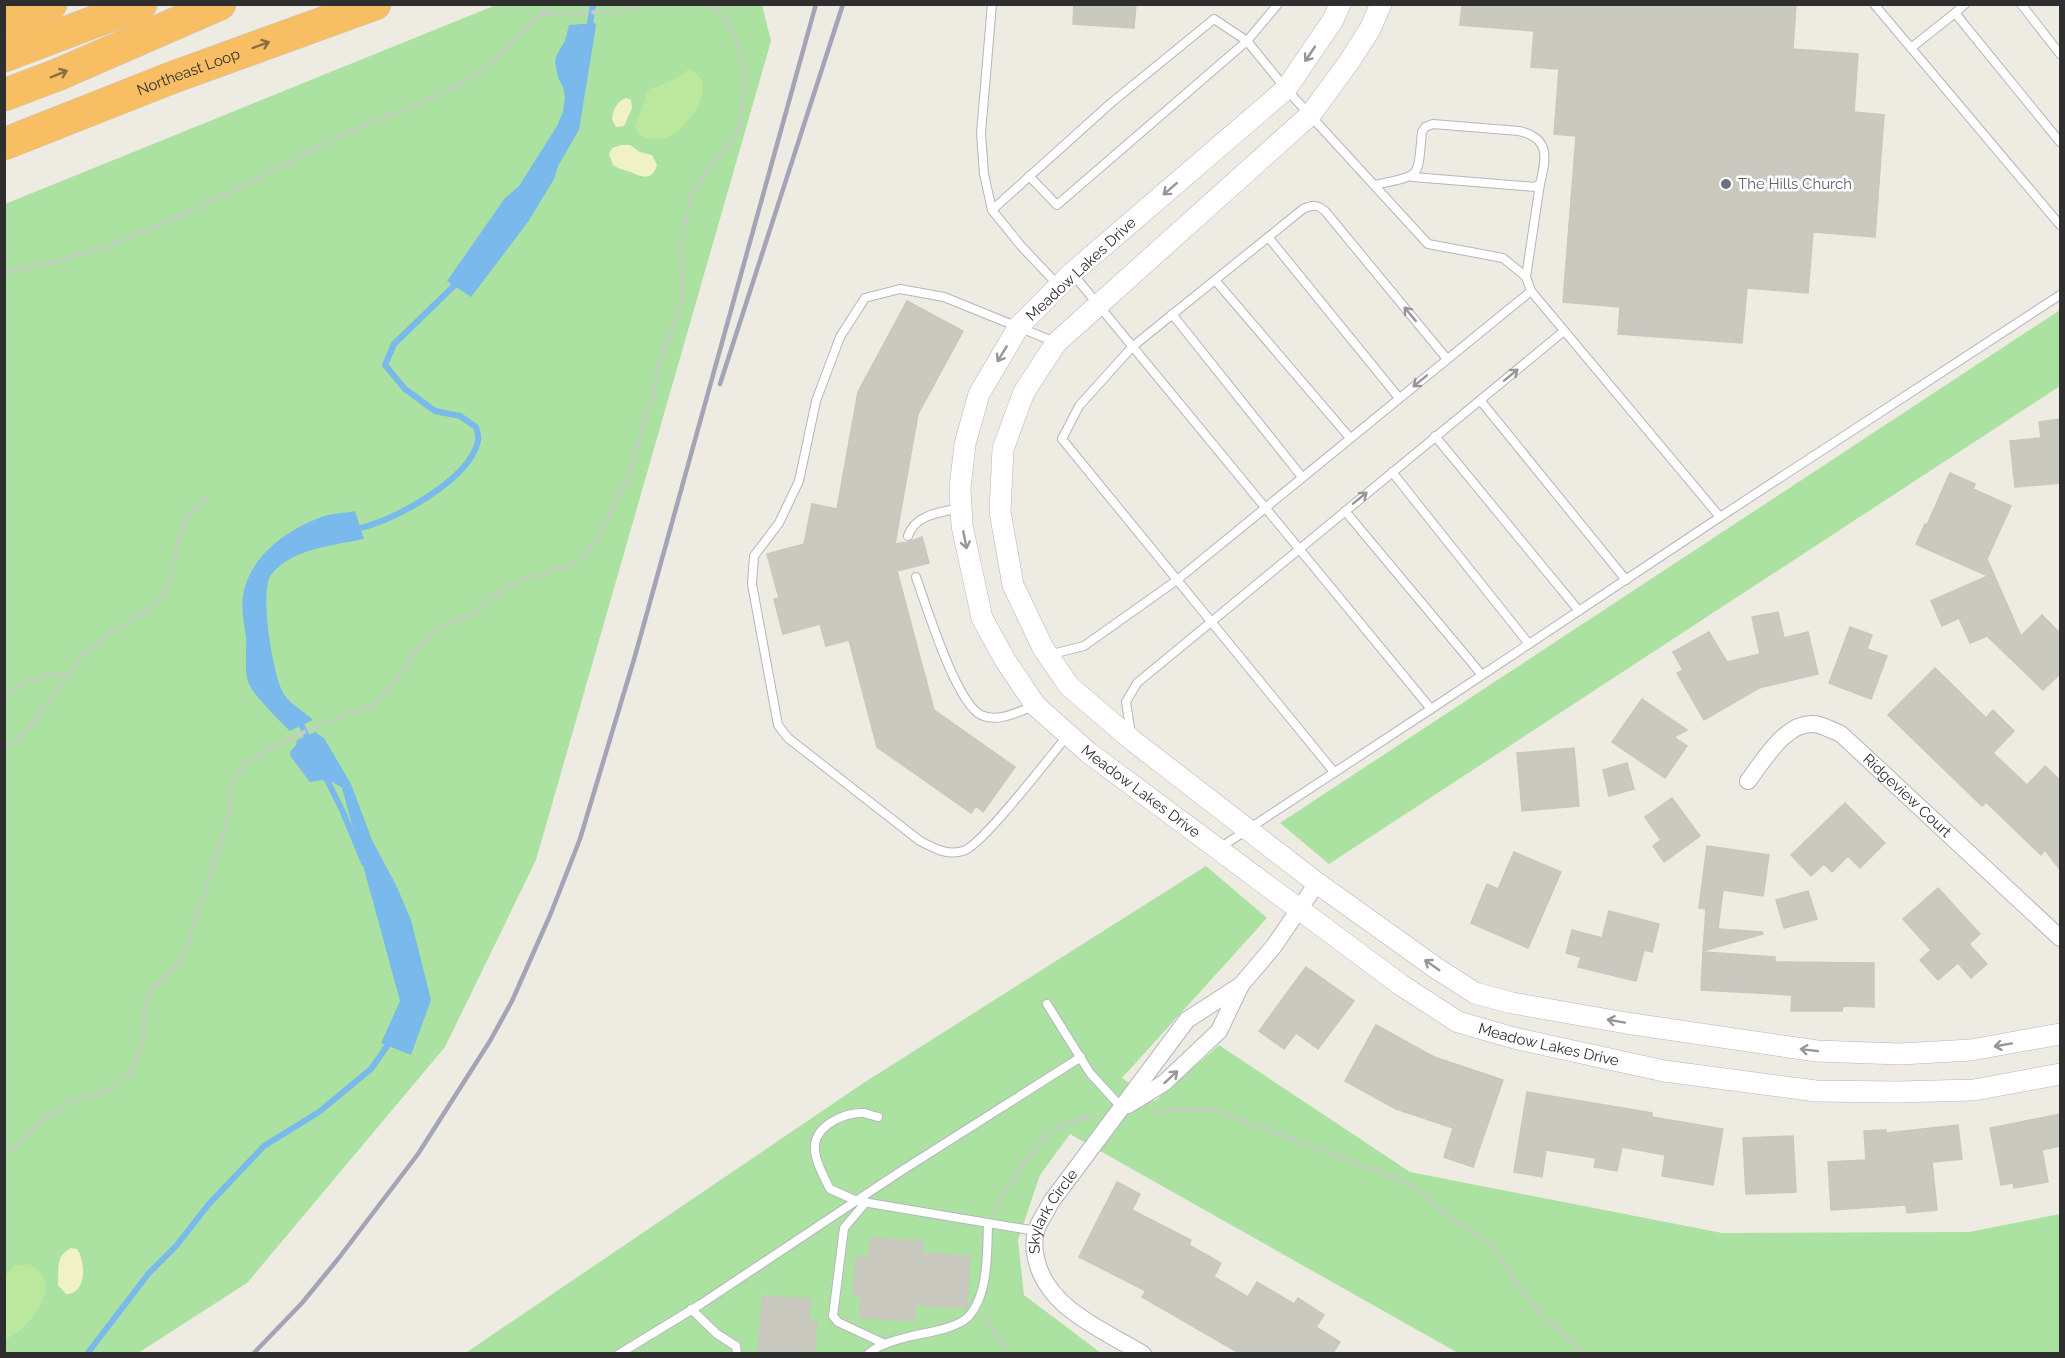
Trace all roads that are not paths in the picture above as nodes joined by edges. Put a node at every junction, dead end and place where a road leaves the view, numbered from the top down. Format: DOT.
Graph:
graph roads {
  1 [pos="51,4"];
  2 [pos="141,4"];
  3 [pos="220,4"];
  4 [pos="375,4"];
  5 [pos="992,4"];
  6 [pos="1278,4"];
  7 [pos="1340,4"];
  8 [pos="1381,4"];
  9 [pos="1874,4"];
  10 [pos="1965,4"];
  11 [pos="2021,4"];
  12 [pos="1954,13"];
  13 [pos="4,22"];
  14 [pos="1247,41"];
  15 [pos="1911,48"];
  16 [pos="2061,54"];
  17 [pos="4,56"];
  18 [pos="1286,89"];
  19 [pos="4,95"];
  20 [pos="108,103"];
  21 [pos="1311,114"];
  22 [pos="2061,142"];
  23 [pos="4,144"];
  24 [pos="4,165"];
  25 [pos="1029,176"];
  26 [pos="1413,177"];
  27 [pos="1540,184"];
  28 [pos="1376,185"];
  29 [pos="992,210"];
  30 [pos="2061,225"];
  31 [pos="1269,238"];
  32 [pos="1526,277"];
  33 [pos="1065,280"];
  34 [pos="1215,280"];
  35 [pos="1531,291"];
  36 [pos="2061,295"];
  37 [pos="1098,305"];
  38 [pos="1172,314"];
  39 [pos="1019,326"];
  40 [pos="1564,331"];
  41 [pos="1056,343"];
  42 [pos="1132,347"];
  43 [pos="1447,359"];
  44 [pos="1400,398"];
  45 [pos="1480,400"];
  46 [pos="1435,436"];
  47 [pos="1350,438"];
  48 [pos="1392,472"];
  49 [pos="1302,477"];
  50 [pos="961,508"];
  51 [pos="1265,508"];
  52 [pos="1345,511"];
  53 [pos="1720,517"];
  54 [pos="908,536"];
  55 [pos="1299,549"];
  56 [pos="916,578"];
  57 [pos="1177,580"];
  58 [pos="1626,580"];
  59 [pos="1579,611"];
  60 [pos="1211,622"];
  61 [pos="1529,644"];
  62 [pos="1048,656"];
  63 [pos="1482,675"];
  64 [pos="1036,706"];
  65 [pos="1431,709"];
  66 [pos="1068,734"];
  67 [pos="1132,740"];
  68 [pos="1334,772"];
  69 [pos="1748,781"];
  70 [pos="1247,829"];
  71 [pos="1218,849"];
  72 [pos="1317,883"];
  73 [pos="1300,910"];
  74 [pos="2061,938"];
  75 [pos="1242,986"];
  76 [pos="1047,1004"];
  77 [pos="2061,1034"];
  78 [pos="1081,1056"];
  79 [pos="2061,1074"];
  80 [pos="1123,1108"];
  81 [pos="878,1117"];
  82 [pos="861,1201"];
  83 [pos="988,1223"];
  84 [pos="1036,1231"];
  85 [pos="691,1309"];
  86 [pos="885,1344"];
  87 [pos="619,1353"];
  88 [pos="737,1353"];
  89 [pos="868,1353"];
  90 [pos="1143,1353"];
  1 -- 13 [label="highway"];
  2 -- 17 [label="highway"];
  19 -- 3 [label="highway, one-way"];
  20 -- 4 [label="highway, Northeast Loop, one-way"];
  5 -- 29 [label="lane"];
  6 -- 14 [label="lane"];
  7 -- 18 [label="street, Meadow Lakes Drive, one-way"];
  8 -- 21 [label="street"];
  9 -- 15 [label="lane"];
  10 -- 12 [label="lane"];
  11 -- 16 [label="lane"];
  12 -- 15 [label="lane"];
  12 -- 22 [label="lane"];
  14 -- 18 [label="lane"];
  14 -- 25 [label="lane"];
  14 -- 25 [label="lane"];
  15 -- 30 [label="lane"];
  18 -- 21 [label="lane"];
  18 -- 33 [label="street, Meadow Lakes Drive, one-way"];
  20 -- 23 [label="highway, Northeast Loop"];
  20 -- 24 [label="highway"];
  21 -- 28 [label="lane"];
  21 -- 37 [label="street"];
  25 -- 29 [label="lane"];
  26 -- 27 [label="lane"];
  26 -- 27 [label="lane"];
  26 -- 28 [label="lane"];
  27 -- 32 [label="lane"];
  28 -- 32 [label="lane"];
  29 -- 33 [label="lane"];
  31 -- 34 [label="lane"];
  43 -- 31 [label="lane, one-way"];
  31 -- 44 [label="lane"];
  32 -- 35 [label="lane"];
  33 -- 37 [label="lane"];
  33 -- 39 [label="street, Meadow Lakes Drive"];
  34 -- 38 [label="lane"];
  34 -- 47 [label="lane"];
  35 -- 40 [label="lane"];
  35 -- 43 [label="lane"];
  36 -- 53 [label="lane"];
  37 -- 41 [label="street"];
  37 -- 42 [label="lane"];
  38 -- 42 [label="lane"];
  38 -- 49 [label="lane"];
  39 -- 41 [label="lane"];
  39 -- 50 [label="street, Meadow Lakes Drive, one-way"];
  39 -- 66 [label="lane"];
  45 -- 40 [label="lane, one-way"];
  40 -- 53 [label="lane"];
  41 -- 62 [label="street"];
  42 -- 51 [label="lane"];
  42 -- 57 [label="lane"];
  43 -- 44 [label="lane, one-way"];
  44 -- 47 [label="lane"];
  45 -- 46 [label="lane"];
  45 -- 58 [label="lane"];
  46 -- 48 [label="lane"];
  46 -- 59 [label="lane"];
  47 -- 49 [label="lane"];
  52 -- 48 [label="lane, one-way"];
  48 -- 61 [label="lane"];
  49 -- 51 [label="lane"];
  50 -- 54 [label="lane"];
  50 -- 64 [label="street, Meadow Lakes Drive, one-way"];
  51 -- 55 [label="lane"];
  51 -- 57 [label="lane"];
  52 -- 55 [label="lane"];
  52 -- 63 [label="lane"];
  53 -- 58 [label="lane"];
  55 -- 60 [label="lane"];
  55 -- 65 [label="lane"];
  56 -- 64 [label="lane"];
  57 -- 60 [label="lane"];
  57 -- 62 [label="lane"];
  58 -- 59 [label="lane"];
  59 -- 61 [label="lane"];
  60 -- 67 [label="lane"];
  60 -- 68 [label="lane"];
  61 -- 63 [label="lane"];
  62 -- 67 [label="street"];
  63 -- 65 [label="lane"];
  64 -- 66 [label="street, Meadow Lakes Drive"];
  65 -- 68 [label="lane"];
  66 -- 71 [label="street, Meadow Lakes Drive"];
  67 -- 70 [label="street"];
  68 -- 70 [label="lane"];
  69 -- 74 [label="street, Ridgeview Court"];
  70 -- 71 [label="lane"];
  70 -- 72 [label="street"];
  71 -- 73 [label="street, Meadow Lakes Drive"];
  72 -- 73 [label="street, Skylark Circle"];
  77 -- 72 [label="street, one-way"];
  73 -- 75 [label="street, Skylark Circle"];
  73 -- 79 [label="street, Meadow Lakes Drive"];
  75 -- 80 [label="street, Skylark Circle"];
  80 -- 75 [label="street, Skylark Circle, one-way"];
  76 -- 78 [label="lane"];
  78 -- 80 [label="lane"];
  78 -- 82 [label="lane"];
  80 -- 84 [label="street, Skylark Circle"];
  81 -- 82 [label="lane"];
  82 -- 83 [label="lane"];
  82 -- 85 [label="lane"];
  82 -- 86 [label="lane"];
  83 -- 84 [label="lane"];
  83 -- 86 [label="lane"];
  84 -- 90 [label="street, Skylark Circle"];
  85 -- 87 [label="lane"];
  85 -- 88 [label="lane"];
  86 -- 89 [label="lane"];
}
